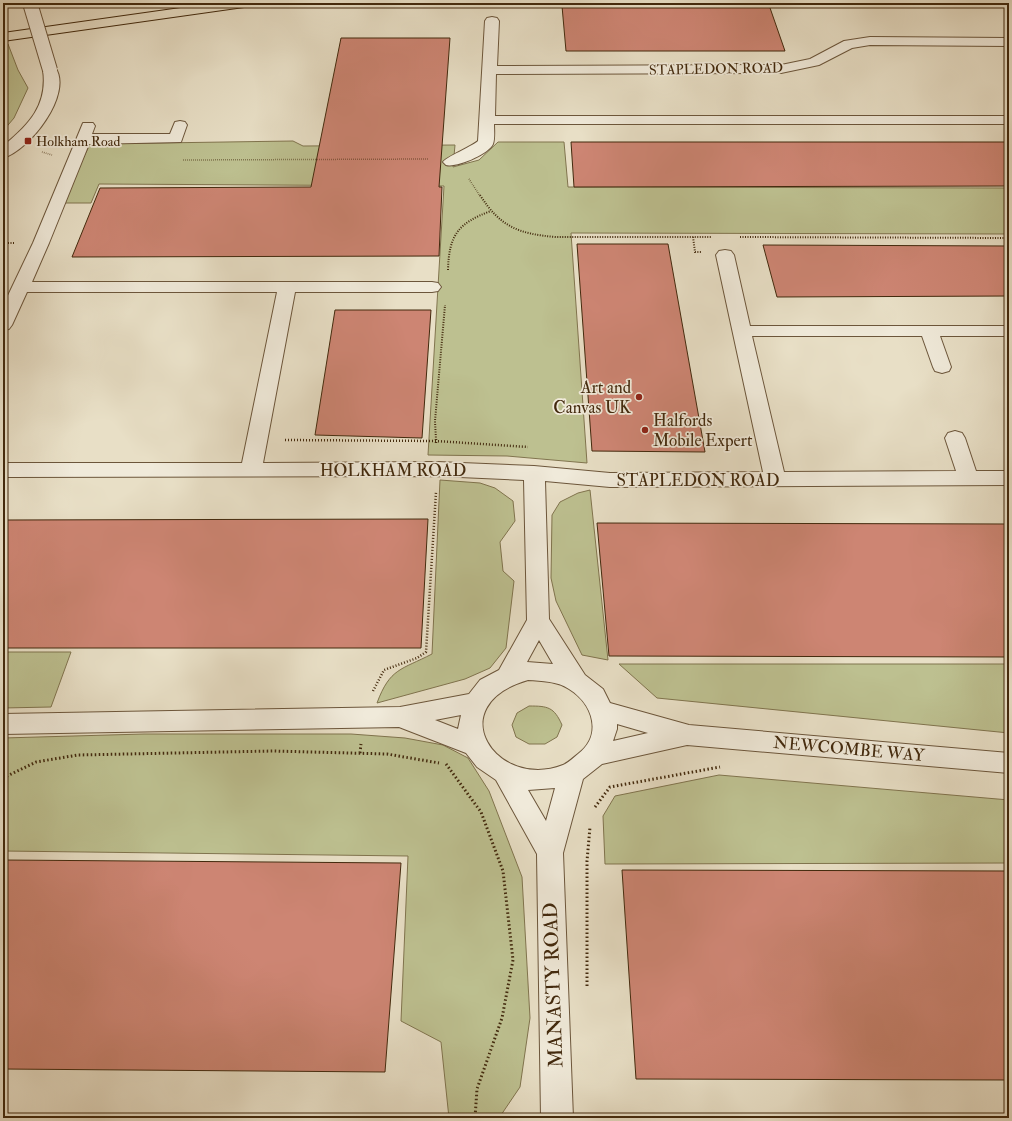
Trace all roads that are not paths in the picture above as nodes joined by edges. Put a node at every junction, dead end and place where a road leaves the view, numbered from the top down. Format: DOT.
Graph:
graph roads {
  1 [pos="30,3"];
  2 [pos="244,3"];
  3 [pos="50,17"];
  4 [pos="492,21"];
  5 [pos="19,22"];
  6 [pos="3,37"];
  7 [pos="1009,42"];
  8 [pos="490,70"];
  9 [pos="487,120"];
  10 [pos="1009,120"];
  11 [pos="180,126"];
  12 [pos="3,153"];
  13 [pos="451,162"];
  14 [pos="725,254"];
  15 [pos="21,286"];
  16 [pos="287,287"];
  17 [pos="432,287"];
  18 [pos="3,326"];
  19 [pos="743,331"];
  20 [pos="929,331"];
  21 [pos="1009,331"];
  22 [pos="942,367"];
  23 [pos="955,438"];
  24 [pos="3,470"];
  25 [pos="251,470"];
  26 [pos="534,473"];
  27 [pos="968,478"];
  28 [pos="1009,478"];
  29 [pos="775,479"];
  30 [pos="538,620"];
  31 [pos="507,677"];
  32 [pos="578,682"];
  33 [pos="476,702"];
  34 [pos="602,710"];
  35 [pos="400,717"];
  36 [pos="3,724"];
  37 [pos="689,735"];
  38 [pos="475,746"];
  39 [pos="595,755"];
  40 [pos="1009,763"];
  41 [pos="572,772"];
  42 [pos="505,773"];
  43 [pos="550,853"];
  44 [pos="557,1118"];
  1 -- 12 [label="street, bridge"];
  2 -- 6 [label="main road"];
  3 -- 5 [label="main road"];
  4 -- 8 [label="street"];
  7 -- 8 [label="street, STAPLEDON ROAD"];
  8 -- 9 [label="street"];
  9 -- 10 [label="street"];
  9 -- 13 [label="street"];
  11 -- 15 [label="street"];
  14 -- 19 [label="street"];
  15 -- 16 [label="street"];
  15 -- 18 [label="street"];
  16 -- 17 [label="street"];
  16 -- 25 [label="street"];
  19 -- 20 [label="street"];
  19 -- 29 [label="street"];
  20 -- 21 [label="street"];
  20 -- 22 [label="street"];
  23 -- 27 [label="street"];
  24 -- 25 [label="street, HOLKHAM ROAD"];
  25 -- 26 [label="street, HOLKHAM ROAD"];
  26 -- 29 [label="street, STAPLEDON ROAD"];
  26 -- 30 [label="street"];
  27 -- 28 [label="street, STAPLEDON ROAD"];
  27 -- 29 [label="street, STAPLEDON ROAD"];
  30 -- 31 [label="street"];
  30 -- 32 [label="street"];
  31 -- 32 [label="street"];
  31 -- 33 [label="street"];
  32 -- 34 [label="street"];
  33 -- 35 [label="street"];
  33 -- 38 [label="street"];
  34 -- 37 [label="street, NEWCOMBE WAY"];
  34 -- 39 [label="street"];
  35 -- 36 [label="street"];
  35 -- 38 [label="street"];
  37 -- 39 [label="street, NEWCOMBE WAY"];
  37 -- 40 [label="street, NEWCOMBE WAY"];
  38 -- 42 [label="street"];
  39 -- 41 [label="street"];
  41 -- 42 [label="street"];
  41 -- 43 [label="street, MANASTY ROAD"];
  42 -- 43 [label="street, MANASTY ROAD"];
  43 -- 44 [label="street, MANASTY ROAD"];
}
